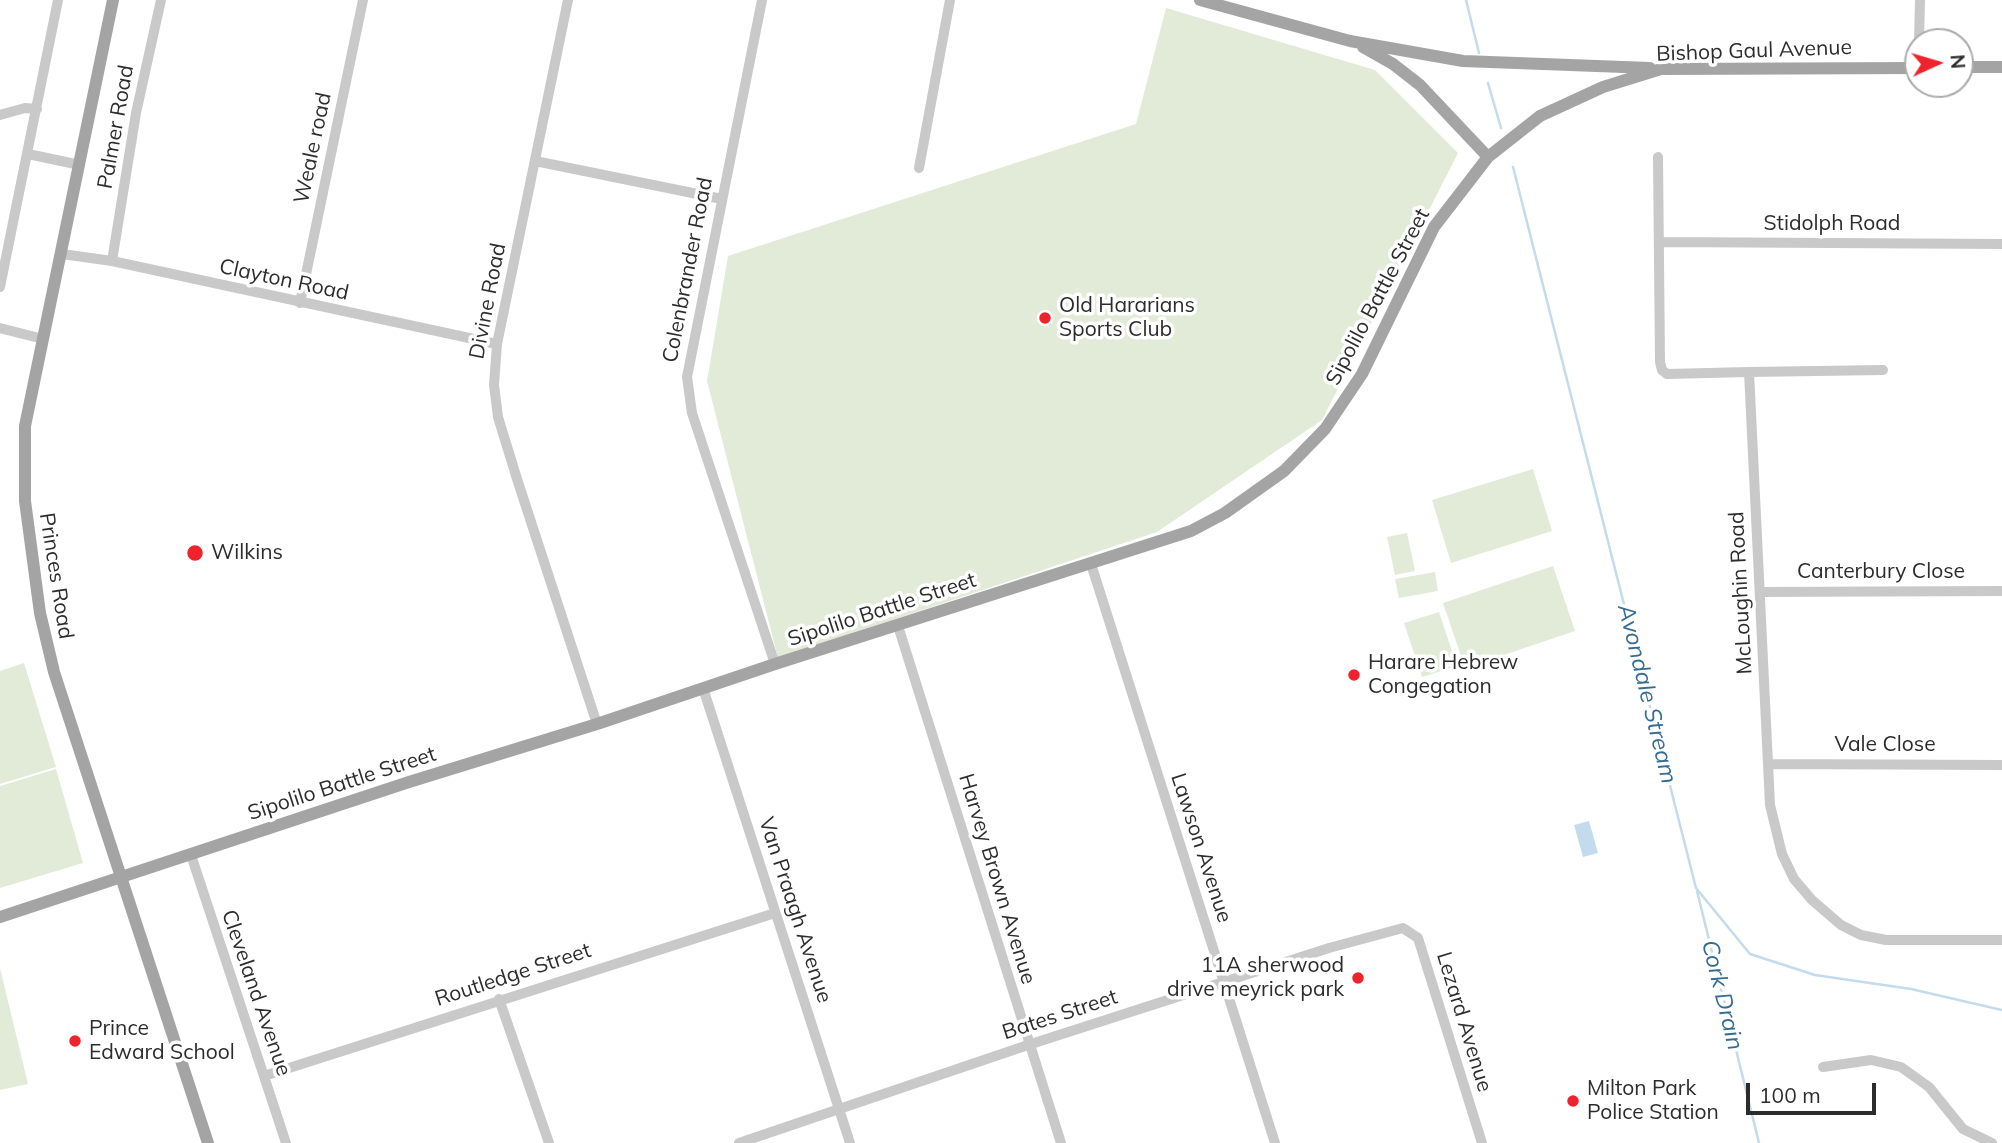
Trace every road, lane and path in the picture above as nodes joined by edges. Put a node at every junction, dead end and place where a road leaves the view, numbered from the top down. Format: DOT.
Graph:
graph roads {
  1 [pos="58,0"];
  2 [pos="113,0"];
  3 [pos="161,0"];
  4 [pos="363,0"];
  5 [pos="568,0"];
  6 [pos="762,0"];
  7 [pos="950,0"];
  8 [pos="1200,0"];
  9 [pos="1920,0"];
  10 [pos="1919,28"];
  11 [pos="1350,41"];
  12 [pos="2002,67"];
  13 [pos="1904,68"];
  14 [pos="1974,68"];
  15 [pos="1661,69"];
  16 [pos="37,109"];
  17 [pos="0,116"];
  18 [pos="28,154"];
  19 [pos="1488,157"];
  20 [pos="1658,157"];
  21 [pos="535,161"];
  22 [pos="80,165"];
  23 [pos="919,168"];
  24 [pos="722,199"];
  25 [pos="1661,242"];
  26 [pos="2002,244"];
  27 [pos="62,254"];
  28 [pos="112,261"];
  29 [pos="0,287"];
  30 [pos="300,303"];
  31 [pos="0,328"];
  32 [pos="43,339"];
  33 [pos="498,344"];
  34 [pos="1883,370"];
  35 [pos="1749,372"];
  36 [pos="1091,564"];
  37 [pos="2002,591"];
  38 [pos="1760,592"];
  39 [pos="898,626"];
  40 [pos="775,664"];
  41 [pos="703,688"];
  42 [pos="597,724"];
  43 [pos="1768,764"];
  44 [pos="2002,765"];
  45 [pos="191,855"];
  46 [pos="121,877"];
  47 [pos="775,913"];
  48 [pos="0,918"];
  49 [pos="1395,928"];
  50 [pos="2002,940"];
  51 [pos="1223,982"];
  52 [pos="499,999"];
  53 [pos="1028,1045"];
  54 [pos="1823,1066"];
  55 [pos="264,1076"];
  56 [pos="839,1110"];
  57 [pos="208,1143"];
  58 [pos="286,1143"];
  59 [pos="549,1143"];
  60 [pos="739,1143"];
  61 [pos="850,1143"];
  62 [pos="1061,1143"];
  63 [pos="1275,1143"];
  64 [pos="1482,1143"];
  65 [pos="1992,1143"];
  1 -- 16 [label="street"];
  2 -- 22 [label="main road, Princes Road"];
  3 -- 28 [label="street, Palmer Road"];
  4 -- 30 [label="street, Weale road"];
  5 -- 21 [label="street, Divine Road"];
  6 -- 24 [label="street, Colenbrander Road"];
  7 -- 23 [label="street"];
  8 -- 11 [label="main road"];
  9 -- 10 [label="street"];
  11 -- 15 [label="main road"];
  11 -- 19 [label="main road"];
  12 -- 14 [label="main road"];
  13 -- 15 [label="main road, Bishop Gaul Avenue"];
  15 -- 19 [label="main road, Bishop Gaul Avenue"];
  16 -- 17 [label="street"];
  16 -- 18 [label="street"];
  18 -- 22 [label="street"];
  18 -- 29 [label="street"];
  19 -- 36 [label="main road, Sipolilo Battle Street"];
  20 -- 25 [label="street"];
  21 -- 24 [label="street"];
  21 -- 33 [label="street, Divine Road"];
  22 -- 27 [label="main road, Princes Road"];
  24 -- 40 [label="street, Colenbrander Road"];
  25 -- 26 [label="street, Stidolph Road"];
  25 -- 35 [label="street"];
  27 -- 28 [label="street, Clayton Road"];
  27 -- 32 [label="main road, Princes Road"];
  28 -- 30 [label="street, Clayton Road"];
  30 -- 33 [label="street, Clayton Road"];
  31 -- 32 [label="street"];
  32 -- 46 [label="main road, Princes Road"];
  33 -- 42 [label="street, Divine Road"];
  34 -- 35 [label="street"];
  35 -- 38 [label="street, McLoughin Road"];
  36 -- 39 [label="main road, Sipolilo Battle Street"];
  36 -- 51 [label="street, Lawson Avenue"];
  37 -- 38 [label="street, Canterbury Close"];
  38 -- 43 [label="street, McLoughin Road"];
  39 -- 40 [label="main road, Sipolilo Battle Street"];
  39 -- 53 [label="street, Harvey Brown Avenue"];
  40 -- 41 [label="main road, Sipolilo Battle Street"];
  41 -- 42 [label="main road, Sipolilo Battle Street"];
  41 -- 47 [label="street, Van Praagh Avenue"];
  42 -- 45 [label="main road, Sipolilo Battle Street"];
  43 -- 44 [label="street, Vale Close"];
  43 -- 50 [label="street, McLoughin Road"];
  45 -- 46 [label="main road, Sipolilo Battle Street"];
  45 -- 55 [label="street, Cleveland Avenue"];
  46 -- 48 [label="main road, Sipolilo Battle Street"];
  46 -- 57 [label="main road, Princes Road"];
  47 -- 52 [label="street, Routledge Street"];
  47 -- 56 [label="street, Van Praagh Avenue"];
  49 -- 51 [label="street, Bates Street"];
  49 -- 64 [label="street, Lezard Avenue"];
  51 -- 53 [label="street, Bates Street"];
  51 -- 63 [label="street, Lawson Avenue"];
  52 -- 55 [label="street, Routledge Street"];
  52 -- 59 [label="street"];
  53 -- 56 [label="street, Bates Street"];
  53 -- 62 [label="street, Harvey Brown Avenue"];
  54 -- 65 [label="street"];
  55 -- 58 [label="street, Cleveland Avenue"];
  56 -- 60 [label="street, Bates Street"];
  56 -- 61 [label="street, Van Praagh Avenue"];
}
